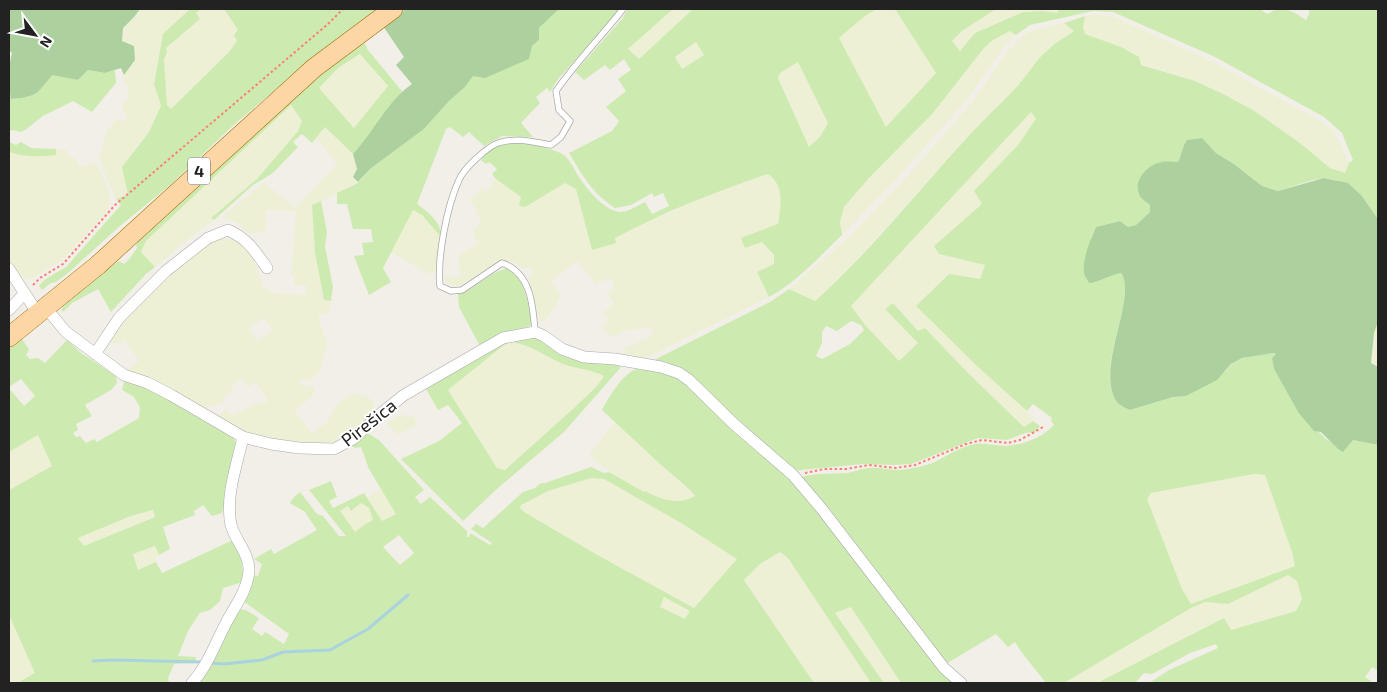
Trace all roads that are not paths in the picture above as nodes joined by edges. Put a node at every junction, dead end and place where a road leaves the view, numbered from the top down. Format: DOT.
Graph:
graph roads {
  1 [pos="393,9"];
  2 [pos="623,9"];
  3 [pos="267,268"];
  4 [pos="9,269"];
  5 [pos="24,294"];
  6 [pos="9,310"];
  7 [pos="42,311"];
  8 [pos="536,332"];
  9 [pos="9,337"];
  10 [pos="95,354"];
  11 [pos="243,438"];
  12 [pos="192,683"];
  13 [pos="961,683"];
  1 -- 7 [label="main road, 4"];
  2 -- 8 [label="lane"];
  3 -- 10 [label="street"];
  4 -- 5 [label="street, Pirešica"];
  5 -- 6 [label="street"];
  5 -- 7 [label="street, Pirešica"];
  7 -- 9 [label="main road, 4"];
  7 -- 10 [label="street, Pirešica"];
  8 -- 11 [label="street, Pirešica"];
  8 -- 13 [label="street"];
  10 -- 11 [label="street, Pirešica"];
  11 -- 12 [label="street"];
}
